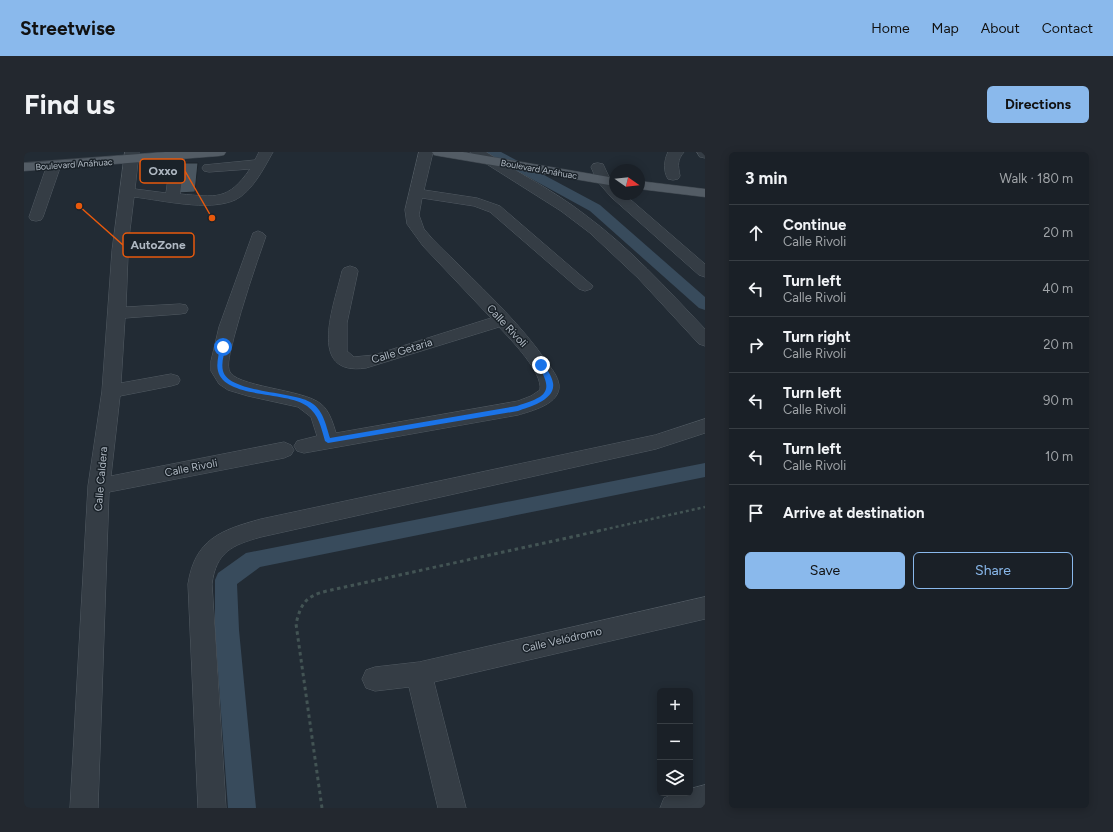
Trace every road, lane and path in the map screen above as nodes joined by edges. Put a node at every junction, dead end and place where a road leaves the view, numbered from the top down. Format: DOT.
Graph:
graph roads {
  1 [pos="215,152"];
  2 [pos="266,152"];
  3 [pos="426,152"];
  4 [pos="439,152"];
  5 [pos="677,152"];
  6 [pos="486,155"];
  7 [pos="131,156"];
  8 [pos="178,156"];
  9 [pos="259,164"];
  10 [pos="54,165"];
  11 [pos="24,167"];
  12 [pos="598,167"];
  13 [pos="609,168"];
  14 [pos="645,173"];
  15 [pos="674,176"];
  16 [pos="697,178"];
  17 [pos="609,180"];
  18 [pos="609,181"];
  19 [pos="204,184"];
  20 [pos="645,186"];
  21 [pos="127,192"];
  22 [pos="416,193"];
  23 [pos="705,193"];
  24 [pos="173,197"];
  25 [pos="624,200"];
  26 [pos="36,217"];
  27 [pos="258,236"];
  28 [pos="172,248"];
  29 [pos="120,251"];
  30 [pos="350,271"];
  31 [pos="705,272"];
  32 [pos="585,286"];
  33 [pos="180,309"];
  34 [pos="117,313"];
  35 [pos="502,320"];
  36 [pos="705,340"];
  37 [pos="171,380"];
  38 [pos="111,391"];
  39 [pos="705,426"];
  40 [pos="328,441"];
  41 [pos="304,446"];
  42 [pos="284,450"];
  43 [pos="99,486"];
  44 [pos="705,507"];
  45 [pos="705,608"];
  46 [pos="419,674"];
  47 [pos="375,679"];
  48 [pos="705,798"];
  49 [pos="84,808"];
  50 [pos="212,808"];
  51 [pos="322,808"];
  52 [pos="452,808"];
  53 [pos="674,808"];
  1 -- 8 [label="main road, Boulevard Anáhuac"];
  1 -- 19 [label="street"];
  2 -- 9 [label="street"];
  3 -- 22 [label="street, Calle Rivoli"];
  4 -- 6 [label="main road, Boulevard Anáhuac"];
  5 -- 15 [label="street"];
  6 -- 12 [label="main road, Boulevard Anáhuac"];
  6 -- 18 [label="main road, Boulevard Anáhuac"];
  6 -- 36 [label="street"];
  7 -- 8 [label="main road, Boulevard Anáhuac"];
  7 -- 10 [label="main road, Boulevard Anáhuac"];
  7 -- 21 [label="street, Calle Caldera"];
  8 -- 24 [label="street"];
  9 -- 19 [label="street"];
  9 -- 19 [label="street"];
  10 -- 11 [label="main road, Boulevard Anáhuac"];
  10 -- 26 [label="street"];
  12 -- 13 [label="main road, Boulevard Anáhuac"];
  12 -- 17 [label="street"];
  14 -- 15 [label="main road"];
  15 -- 16 [label="main road"];
  19 -- 24 [label="street"];
  20 -- 23 [label="main road"];
  21 -- 24 [label="street"];
  21 -- 29 [label="street, Calle Caldera"];
  22 -- 32 [label="street"];
  22 -- 35 [label="street, Calle Rivoli"];
  25 -- 31 [label="street"];
  27 -- 40 [label="street"];
  28 -- 29 [label="street"];
  29 -- 34 [label="street, Calle Caldera"];
  30 -- 35 [label="street, Calle Getaria"];
  33 -- 34 [label="street"];
  34 -- 38 [label="street, Calle Caldera"];
  35 -- 40 [label="street, Calle Rivoli"];
  37 -- 38 [label="street"];
  38 -- 43 [label="street, Calle Caldera"];
  39 -- 50 [label="street"];
  40 -- 41 [label="street, Calle Rivoli"];
  42 -- 43 [label="street, Calle Rivoli"];
  43 -- 49 [label="street, Calle Caldera"];
  44 -- 51 [label="path"];
  45 -- 46 [label="street, Calle Velódromo"];
  46 -- 47 [label="street, Calle Velódromo"];
  46 -- 52 [label="street"];
  48 -- 53 [label="street"];
}
